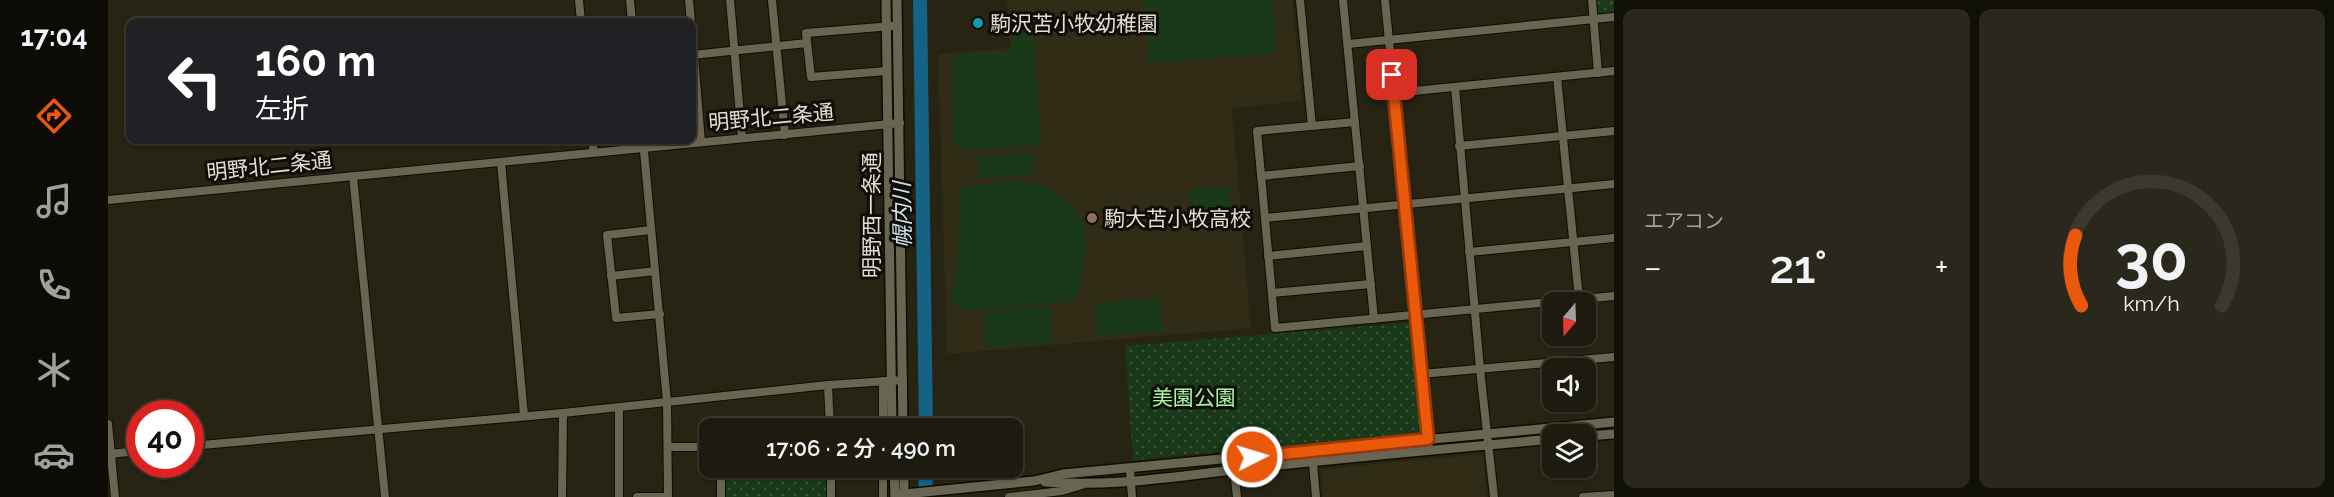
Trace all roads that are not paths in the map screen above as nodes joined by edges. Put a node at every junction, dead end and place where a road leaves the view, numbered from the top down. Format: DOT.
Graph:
graph roads {
  1 [pos="579,0"];
  2 [pos="630,0"];
  3 [pos="688,0"];
  4 [pos="730,0"];
  5 [pos="772,0"];
  6 [pos="886,0"];
  7 [pos="897,0"];
  8 [pos="1300,0"];
  9 [pos="1343,0"];
  10 [pos="1385,0"];
  11 [pos="1592,0"];
  12 [pos="1614,17"];
  13 [pos="581,18"];
  14 [pos="632,18"];
  15 [pos="690,18"];
  16 [pos="1594,19"];
  17 [pos="897,25"];
  18 [pos="886,26"];
  19 [pos="1389,40"];
  20 [pos="807,43"];
  21 [pos="1348,44"];
  22 [pos="777,45"];
  23 [pos="736,51"];
  24 [pos="696,54"];
  25 [pos="887,71"];
  26 [pos="1614,71"];
  27 [pos="1598,73"];
  28 [pos="1557,77"];
  29 [pos="696,87"];
  30 [pos="1455,87"];
  31 [pos="1394,93"];
  32 [pos="1355,122"];
  33 [pos="900,123"];
  34 [pos="889,124"];
  35 [pos="1312,126"];
  36 [pos="1614,131"];
  37 [pos="785,135"];
  38 [pos="1562,137"];
  39 [pos="742,138"];
  40 [pos="696,142"];
  41 [pos="701,142"];
  42 [pos="593,144"];
  43 [pos="638,144"];
  44 [pos="643,144"];
  45 [pos="1459,146"];
  46 [pos="594,152"];
  47 [pos="501,162"];
  48 [pos="1360,166"];
  49 [pos="352,176"];
  50 [pos="1261,176"];
  51 [pos="1614,184"];
  52 [pos="1568,189"];
  53 [pos="1463,199"];
  54 [pos="108,200"];
  55 [pos="1405,204"];
  56 [pos="1364,208"];
  57 [pos="1265,218"];
  58 [pos="651,230"];
  59 [pos="1614,238"];
  60 [pos="1574,243"];
  61 [pos="1367,246"];
  62 [pos="1469,252"];
  63 [pos="1268,256"];
  64 [pos="655,272"];
  65 [pos="611,276"];
  66 [pos="1371,284"];
  67 [pos="1578,292"];
  68 [pos="1272,294"];
  69 [pos="1614,296"];
  70 [pos="1596,298"];
  71 [pos="1542,303"];
  72 [pos="1475,310"];
  73 [pos="660,314"];
  74 [pos="1415,315"];
  75 [pos="1374,319"];
  76 [pos="1614,357"];
  77 [pos="1480,369"];
  78 [pos="1421,374"];
  79 [pos="903,380"];
  80 [pos="887,381"];
  81 [pos="828,385"];
  82 [pos="667,402"];
  83 [pos="618,408"];
  84 [pos="563,413"];
  85 [pos="524,415"];
  86 [pos="830,418"];
  87 [pos="884,418"];
  88 [pos="891,418"];
  89 [pos="903,418"];
  90 [pos="1614,422"];
  91 [pos="108,424"];
  92 [pos="379,428"];
  93 [pos="1487,433"];
  94 [pos="1614,434"];
  95 [pos="1596,435"];
  96 [pos="1428,439"];
  97 [pos="1542,440"];
  98 [pos="204,445"];
  99 [pos="1488,445"];
  100 [pos="669,447"];
  101 [pos="699,447"];
  102 [pos="1429,450"];
  103 [pos="126,452"];
  104 [pos="109,454"];
  105 [pos="1312,457"];
  106 [pos="1233,459"];
  107 [pos="1130,470"];
  108 [pos="1234,470"];
  109 [pos="721,478"];
  110 [pos="831,478"];
  111 [pos="883,478"];
  112 [pos="897,478"];
  113 [pos="903,478"];
  114 [pos="1034,482"];
  115 [pos="1130,483"];
  116 [pos="1083,485"];
  117 [pos="1614,495"];
  118 [pos="902,496"];
  119 [pos="115,497"];
  120 [pos="385,497"];
  121 [pos="562,497"];
  122 [pos="619,497"];
  123 [pos="637,497"];
  124 [pos="668,497"];
  125 [pos="721,497"];
  126 [pos="831,497"];
  127 [pos="883,497"];
  128 [pos="1009,497"];
  129 [pos="1132,497"];
  130 [pos="1237,497"];
  131 [pos="1316,497"];
  132 [pos="1494,497"];
  133 [pos="1583,497"];
  1 -- 13 [label="street"];
  2 -- 14 [label="street"];
  3 -- 15 [label="street"];
  4 -- 23 [label="street"];
  5 -- 22 [label="street"];
  6 -- 18 [label="street, 明野西一条通"];
  7 -- 17 [label="street, 明野西一条通"];
  8 -- 35 [label="street"];
  9 -- 21 [label="street"];
  10 -- 19 [label="street"];
  11 -- 16 [label="street"];
  12 -- 16 [label="street"];
  16 -- 19 [label="street"];
  16 -- 27 [label="street"];
  17 -- 18 [label="street"];
  17 -- 33 [label="street, 明野西一条通"];
  18 -- 20 [label="street"];
  18 -- 25 [label="street, 明野西一条通"];
  19 -- 21 [label="street"];
  19 -- 31 [label="street"];
  20 -- 22 [label="street"];
  20 -- 25 [label="street"];
  21 -- 32 [label="street"];
  22 -- 23 [label="street"];
  22 -- 37 [label="street"];
  23 -- 24 [label="street"];
  23 -- 39 [label="street"];
  25 -- 34 [label="street, 明野西一条通"];
  26 -- 27 [label="street"];
  27 -- 28 [label="street"];
  28 -- 30 [label="street"];
  28 -- 38 [label="street"];
  29 -- 41 [label="street"];
  30 -- 31 [label="street"];
  30 -- 45 [label="street"];
  31 -- 55 [label="street"];
  32 -- 35 [label="street"];
  32 -- 48 [label="street"];
  33 -- 34 [label="street, 明野北二条通"];
  33 -- 79 [label="street, 明野西一条通"];
  34 -- 37 [label="street, 明野北二条通"];
  34 -- 80 [label="street, 明野西一条通"];
  35 -- 50 [label="street"];
  36 -- 38 [label="street"];
  37 -- 39 [label="street, 明野北二条通"];
  38 -- 45 [label="street"];
  38 -- 52 [label="street"];
  39 -- 41 [label="street, 明野北二条通"];
  40 -- 41 [label="street, 明野北二条通"];
  42 -- 46 [label="street"];
  43 -- 46 [label="street, 明野北二条通"];
  44 -- 58 [label="street"];
  45 -- 53 [label="street"];
  46 -- 47 [label="street, 明野北二条通"];
  47 -- 49 [label="street, 明野北二条通"];
  47 -- 85 [label="street"];
  48 -- 50 [label="street"];
  48 -- 56 [label="street"];
  49 -- 54 [label="street, 明野北二条通"];
  49 -- 92 [label="street"];
  50 -- 57 [label="street"];
  51 -- 52 [label="street"];
  52 -- 53 [label="street"];
  52 -- 60 [label="street"];
  53 -- 55 [label="street"];
  53 -- 62 [label="street"];
  55 -- 56 [label="street"];
  55 -- 74 [label="street"];
  56 -- 57 [label="street"];
  56 -- 61 [label="street"];
  57 -- 63 [label="street"];
  58 -- 64 [label="street"];
  58 -- 65 [label="street"];
  59 -- 60 [label="street"];
  60 -- 62 [label="street"];
  60 -- 67 [label="street"];
  61 -- 63 [label="street"];
  61 -- 66 [label="street"];
  62 -- 72 [label="street"];
  63 -- 68 [label="street"];
  64 -- 65 [label="street"];
  64 -- 73 [label="street"];
  65 -- 73 [label="street"];
  66 -- 68 [label="street"];
  66 -- 75 [label="street"];
  68 -- 75 [label="street"];
  69 -- 70 [label="street"];
  71 -- 72 [label="street"];
  72 -- 74 [label="street"];
  72 -- 77 [label="street"];
  73 -- 82 [label="street"];
  74 -- 75 [label="street"];
  74 -- 78 [label="street"];
  76 -- 77 [label="street"];
  77 -- 78 [label="street"];
  77 -- 93 [label="street"];
  78 -- 96 [label="street"];
  79 -- 80 [label="street"];
  79 -- 89 [label="street, 明野西一条通"];
  80 -- 81 [label="street"];
  80 -- 87 [label="street"];
  80 -- 88 [label="street, 明野西一条通"];
  81 -- 82 [label="street"];
  81 -- 86 [label="street"];
  82 -- 83 [label="street"];
  82 -- 100 [label="street"];
  83 -- 84 [label="street"];
  83 -- 122 [label="street"];
  84 -- 85 [label="street"];
  84 -- 121 [label="street"];
  85 -- 92 [label="street"];
  90 -- 93 [label="street"];
  91 -- 104 [label="street"];
  92 -- 98 [label="street"];
  92 -- 120 [label="street"];
  93 -- 96 [label="street"];
  93 -- 99 [label="street"];
  94 -- 95 [label="street"];
  96 -- 102 [label="street"];
  96 -- 105 [label="street"];
  97 -- 99 [label="street"];
  99 -- 102 [label="street"];
  99 -- 132 [label="street"];
  100 -- 101 [label="street"];
  100 -- 124 [label="street"];
  102 -- 105 [label="street"];
  103 -- 104 [label="street"];
  104 -- 119 [label="street"];
  105 -- 106 [label="street"];
  105 -- 108 [label="street"];
  105 -- 131 [label="street"];
  106 -- 107 [label="street"];
  106 -- 108 [label="street"];
  107 -- 114 [label="street"];
  107 -- 115 [label="street"];
  108 -- 115 [label="street"];
  108 -- 130 [label="street"];
  109 -- 125 [label="street"];
  110 -- 126 [label="street"];
  111 -- 127 [label="street"];
  112 -- 118 [label="street"];
  113 -- 118 [label="street"];
  114 -- 116 [label="street"];
  114 -- 118 [label="street"];
  115 -- 116 [label="street"];
  115 -- 129 [label="street"];
  116 -- 128 [label="street"];
  117 -- 133 [label="street"];
  123 -- 124 [label="street"];
}
